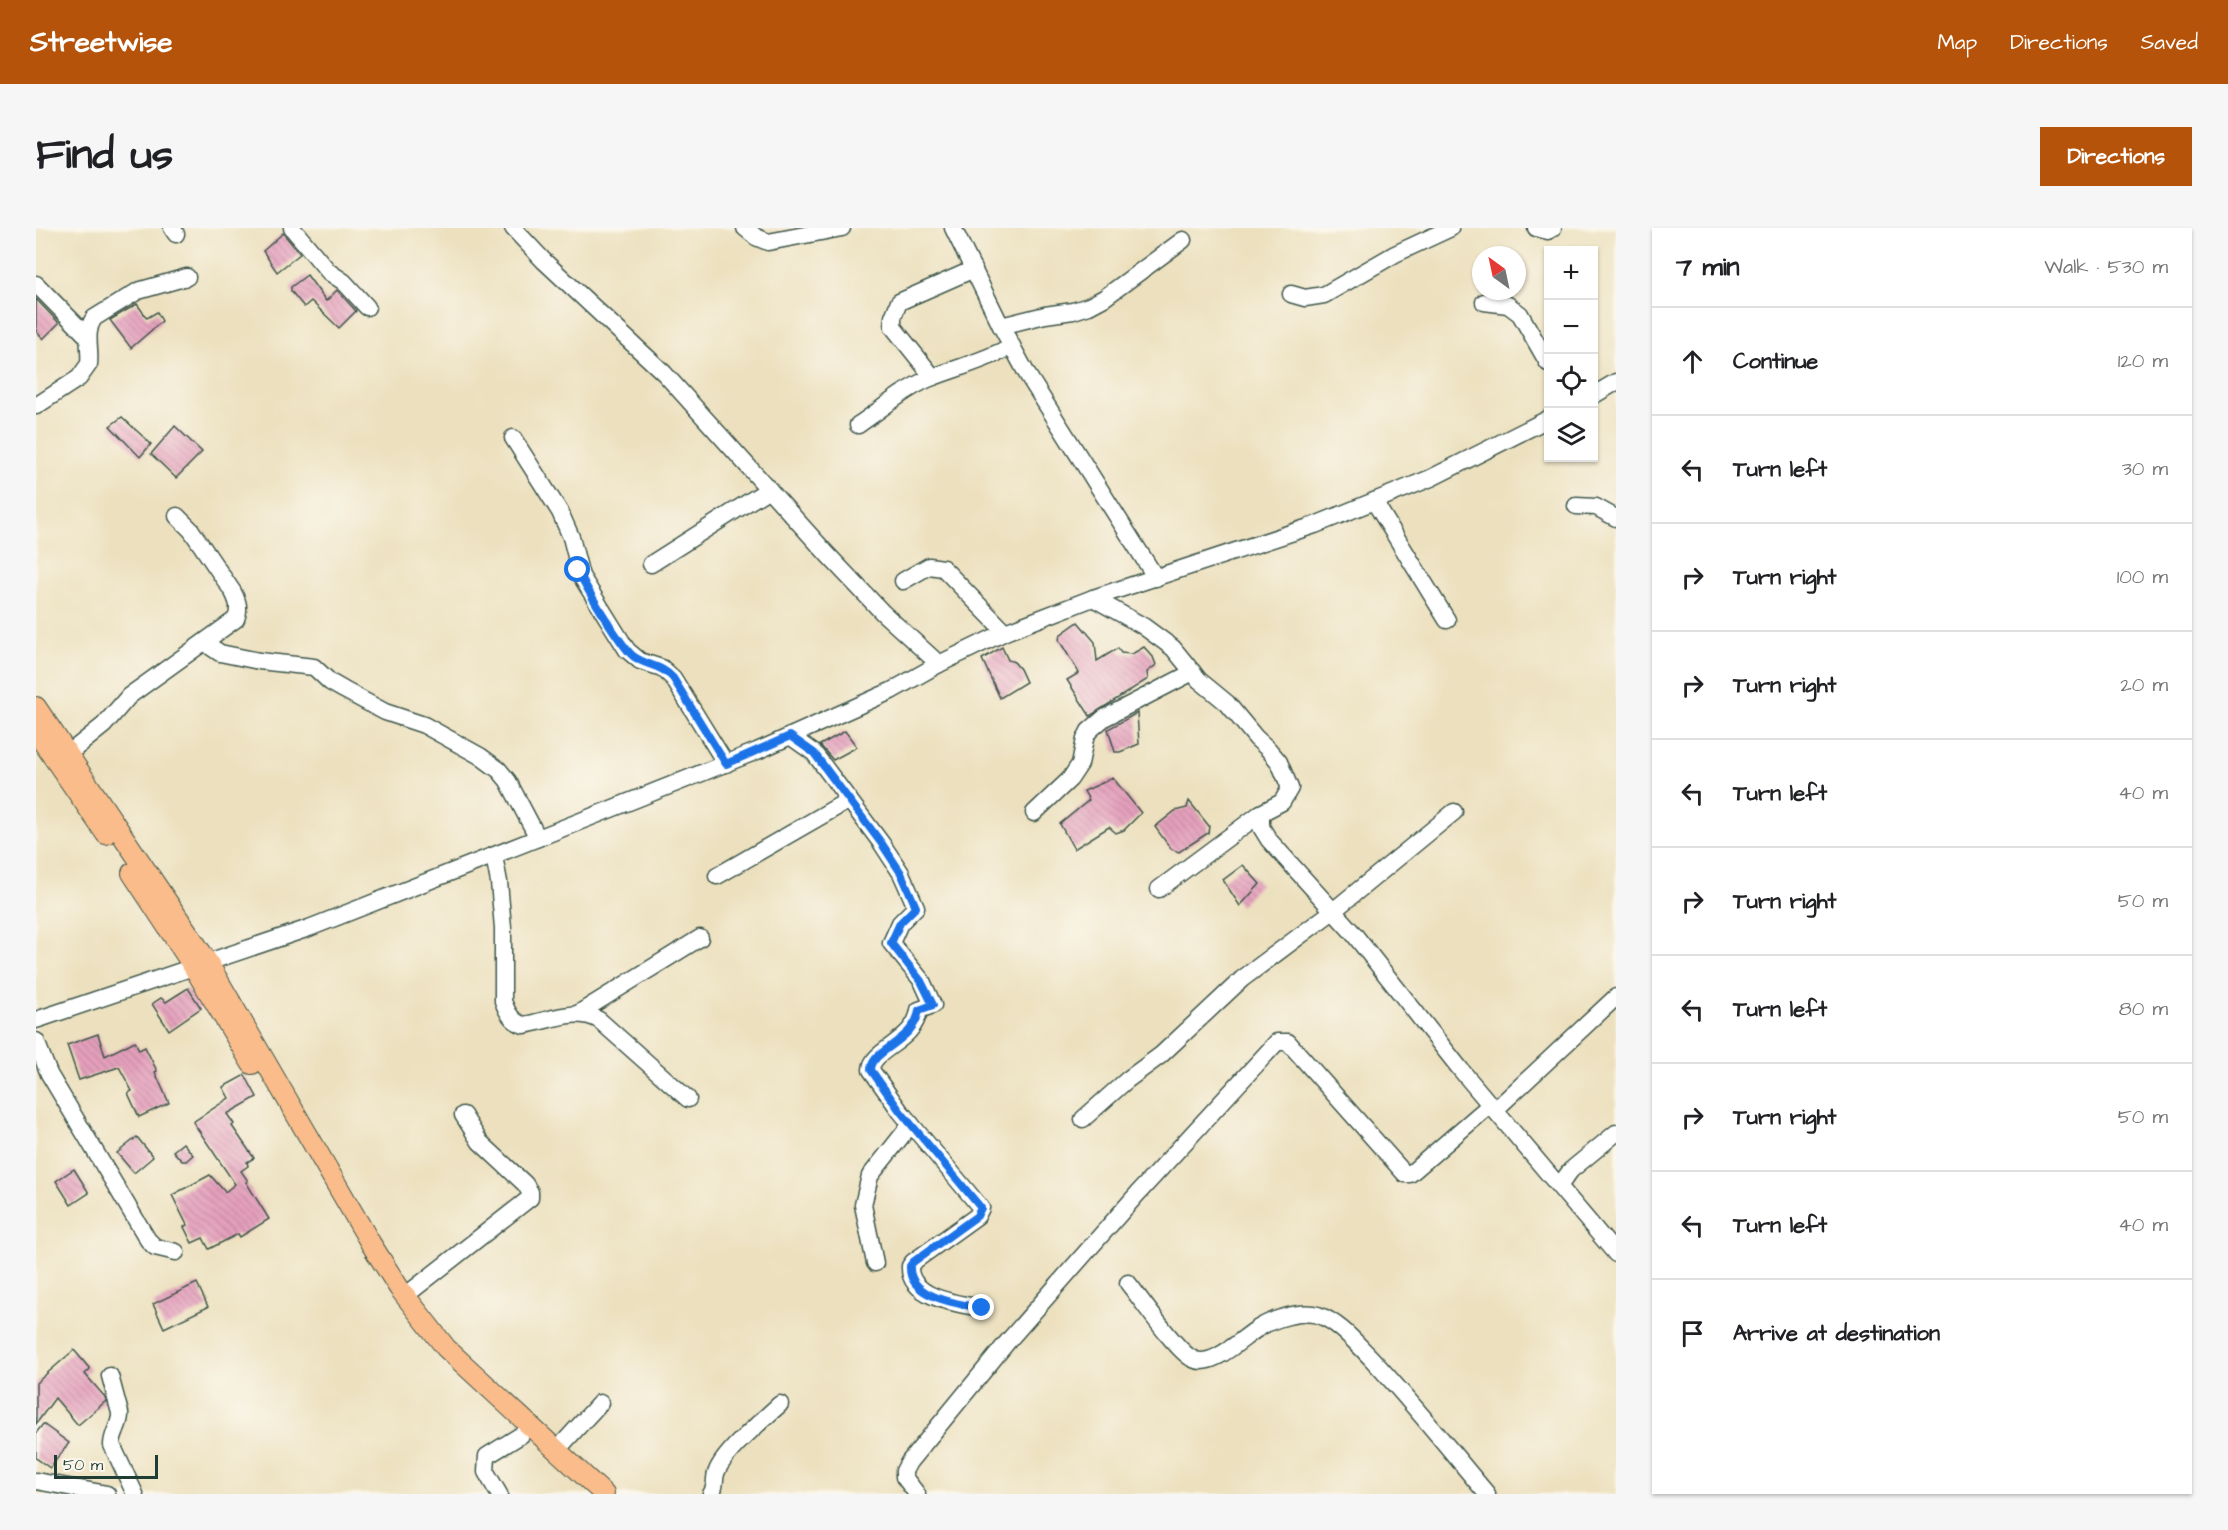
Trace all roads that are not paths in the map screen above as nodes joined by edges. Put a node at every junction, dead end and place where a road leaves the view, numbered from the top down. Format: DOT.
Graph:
graph roads {
  1 [pos="292,228"];
  2 [pos="745,228"];
  3 [pos="842,228"];
  4 [pos="953,228"];
  5 [pos="1451,228"];
  6 [pos="1536,228"];
  7 [pos="1553,228"];
  8 [pos="524,232"];
  9 [pos="1183,240"];
  10 [pos="974,270"];
  11 [pos="187,277"];
  12 [pos="36,284"];
  13 [pos="1292,294"];
  14 [pos="1484,302"];
  15 [pos="367,307"];
  16 [pos="1000,326"];
  17 [pos="88,337"];
  18 [pos="1012,346"];
  19 [pos="1544,356"];
  20 [pos="933,377"];
  21 [pos="1616,382"];
  22 [pos="1598,392"];
  23 [pos="36,406"];
  24 [pos="1544,421"];
  25 [pos="858,425"];
  26 [pos="513,438"];
  27 [pos="769,489"];
  28 [pos="1374,501"];
  29 [pos="1576,506"];
  30 [pos="177,516"];
  31 [pos="1616,518"];
  32 [pos="651,564"];
  33 [pos="1156,578"];
  34 [pos="903,581"];
  35 [pos="1093,598"];
  36 [pos="1446,620"];
  37 [pos="1005,632"];
  38 [pos="208,641"];
  39 [pos="939,664"];
  40 [pos="1192,672"];
  41 [pos="36,707"];
  42 [pos="36,732"];
  43 [pos="790,736"];
  44 [pos="68,754"];
  45 [pos="726,764"];
  46 [pos="849,800"];
  47 [pos="1454,812"];
  48 [pos="1034,813"];
  49 [pos="1261,813"];
  50 [pos="538,838"];
  51 [pos="494,856"];
  52 [pos="717,876"];
  53 [pos="1159,889"];
  54 [pos="1333,911"];
  55 [pos="700,938"];
  56 [pos="200,964"];
  57 [pos="1616,997"];
  58 [pos="579,1013"];
  59 [pos="36,1020"];
  60 [pos="36,1041"];
  61 [pos="688,1099"];
  62 [pos="1493,1107"];
  63 [pos="463,1115"];
  64 [pos="1083,1119"];
  65 [pos="911,1124"];
  66 [pos="1616,1133"];
  67 [pos="1559,1186"];
  68 [pos="366,1247"];
  69 [pos="176,1252"];
  70 [pos="1616,1254"];
  71 [pos="875,1263"];
  72 [pos="1128,1283"];
  73 [pos="405,1296"];
  74 [pos="982,1308"];
  75 [pos="110,1376"];
  76 [pos="600,1403"];
  77 [pos="780,1404"];
  78 [pos="520,1435"];
  79 [pos="556,1451"];
  80 [pos="36,1480"];
  81 [pos="107,1494"];
  82 [pos="135,1494"];
  83 [pos="499,1494"];
  84 [pos="585,1494"];
  85 [pos="604,1494"];
  86 [pos="711,1494"];
  87 [pos="917,1494"];
  88 [pos="1487,1494"];
  1 -- 15 [label="street"];
  2 -- 3 [label="street"];
  4 -- 10 [label="street"];
  5 -- 13 [label="street"];
  6 -- 7 [label="street"];
  8 -- 27 [label="street"];
  9 -- 16 [label="street"];
  10 -- 16 [label="street"];
  10 -- 20 [label="street"];
  11 -- 17 [label="street"];
  12 -- 17 [label="street"];
  14 -- 19 [label="street"];
  16 -- 18 [label="street"];
  17 -- 23 [label="street"];
  18 -- 20 [label="street"];
  18 -- 33 [label="street"];
  20 -- 25 [label="street"];
  21 -- 22 [label="street"];
  24 -- 28 [label="street"];
  26 -- 45 [label="street"];
  27 -- 32 [label="street"];
  27 -- 39 [label="street"];
  28 -- 33 [label="street"];
  28 -- 36 [label="street"];
  29 -- 31 [label="street"];
  30 -- 38 [label="street"];
  33 -- 35 [label="street"];
  34 -- 37 [label="street"];
  35 -- 37 [label="street"];
  35 -- 40 [label="street"];
  37 -- 39 [label="street"];
  38 -- 44 [label="street"];
  38 -- 50 [label="street"];
  39 -- 43 [label="street"];
  40 -- 48 [label="street"];
  40 -- 49 [label="street"];
  41 -- 44 [label="main road"];
  42 -- 56 [label="main road"];
  43 -- 45 [label="street"];
  43 -- 46 [label="street"];
  44 -- 56 [label="main road"];
  45 -- 50 [label="street"];
  46 -- 52 [label="street"];
  46 -- 65 [label="street"];
  47 -- 54 [label="street"];
  49 -- 53 [label="street"];
  49 -- 54 [label="street"];
  50 -- 51 [label="street"];
  51 -- 56 [label="street"];
  51 -- 58 [label="street"];
  54 -- 62 [label="street"];
  54 -- 64 [label="street"];
  55 -- 58 [label="street"];
  56 -- 59 [label="street"];
  56 -- 68 [label="main road"];
  57 -- 62 [label="street"];
  58 -- 61 [label="street"];
  60 -- 69 [label="street"];
  62 -- 67 [label="street"];
  62 -- 87 [label="street"];
  63 -- 73 [label="street"];
  65 -- 71 [label="street"];
  65 -- 74 [label="street"];
  66 -- 67 [label="street"];
  67 -- 70 [label="street"];
  68 -- 73 [label="main road"];
  68 -- 78 [label="main road"];
  72 -- 88 [label="street"];
  73 -- 79 [label="main road"];
  75 -- 82 [label="street"];
  76 -- 79 [label="street"];
  77 -- 86 [label="street"];
  78 -- 83 [label="street"];
  78 -- 84 [label="main road"];
  79 -- 85 [label="main road"];
  80 -- 81 [label="street"];
}
